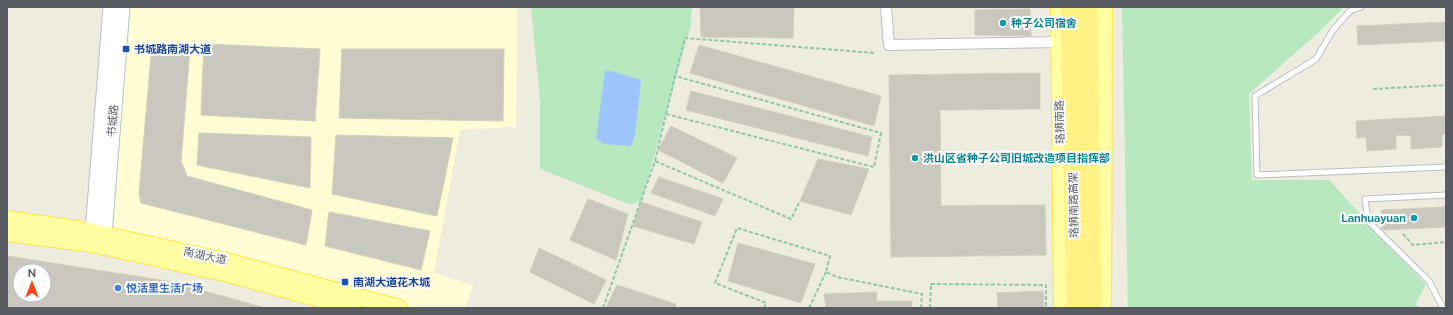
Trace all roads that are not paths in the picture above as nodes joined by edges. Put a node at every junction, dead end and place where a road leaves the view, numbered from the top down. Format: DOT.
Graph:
graph roads {
  1 [pos="111,7"];
  2 [pos="122,7"];
  3 [pos="886,7"];
  4 [pos="1088,7"];
  5 [pos="1104,7"];
  6 [pos="1361,7"];
  7 [pos="1067,11"];
  8 [pos="1059,42"];
  9 [pos="1446,167"];
  10 [pos="1446,195"];
  11 [pos="7,219"];
  12 [pos="7,233"];
  13 [pos="98,234"];
  14 [pos="352,308"];
  15 [pos="399,308"];
  16 [pos="1062,308"];
  17 [pos="1076,308"];
  18 [pos="1092,308"];
  19 [pos="1103,308"];
  20 [pos="1443,308"];
  1 -- 13 [label="main road, 书城路"];
  2 -- 13 [label="main road, 书城路"];
  3 -- 8 [label="street"];
  4 -- 18 [label="highway, 珞狮南路高架"];
  5 -- 19 [label="main road"];
  6 -- 9 [label="lane"];
  7 -- 8 [label="main road, 珞狮南路"];
  7 -- 17 [label="highway, 珞狮南路高架"];
  8 -- 16 [label="main road, 珞狮南路"];
  10 -- 20 [label="lane"];
  11 -- 13 [label="main road, 南湖大道"];
  12 -- 14 [label="main road, 南湖大道"];
  13 -- 15 [label="main road, 南湖大道"];
}
